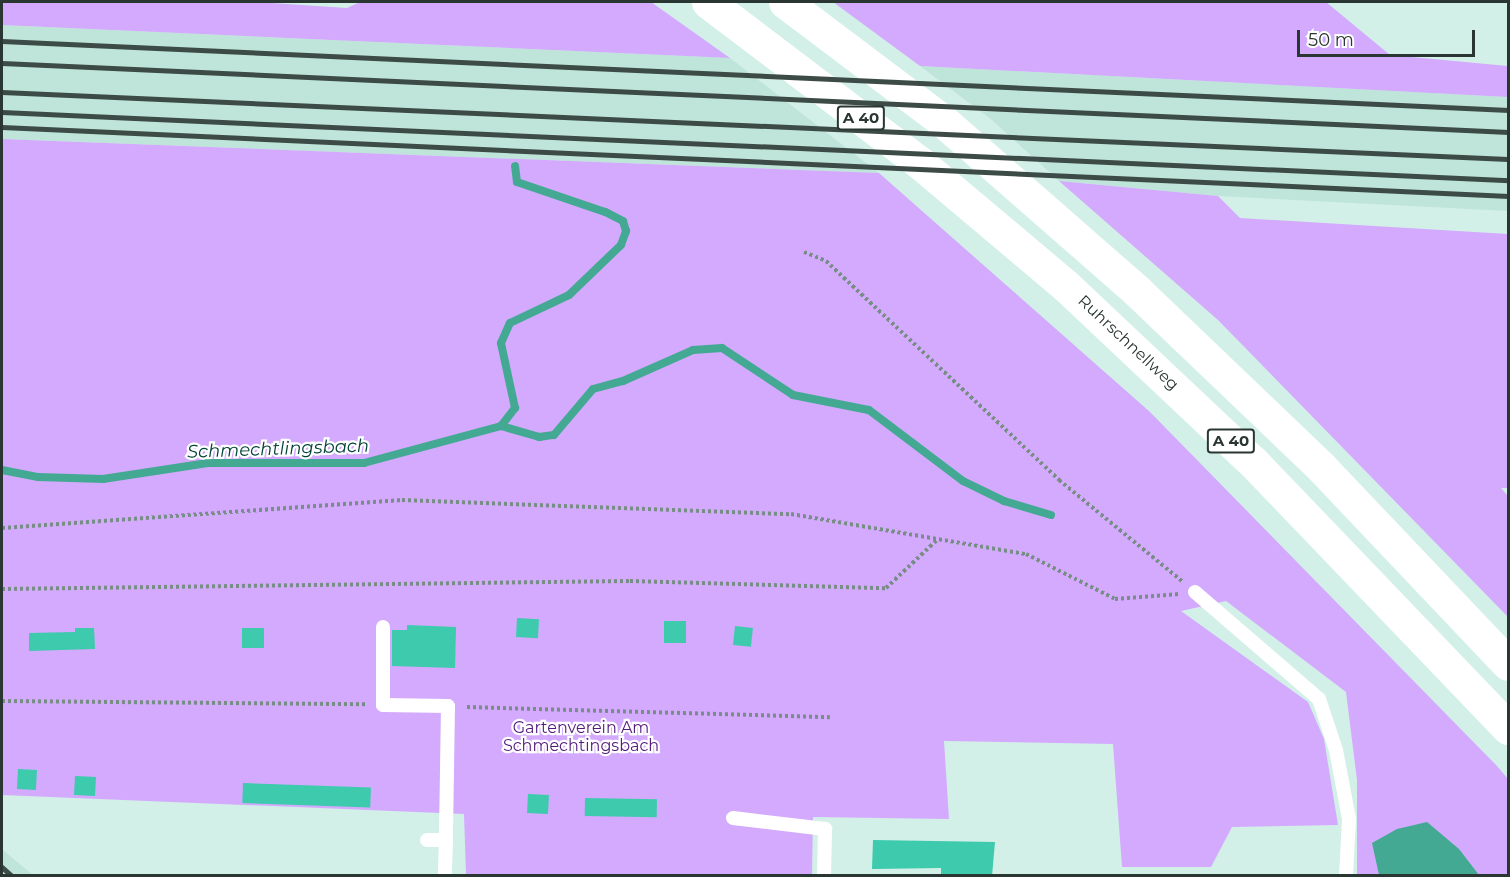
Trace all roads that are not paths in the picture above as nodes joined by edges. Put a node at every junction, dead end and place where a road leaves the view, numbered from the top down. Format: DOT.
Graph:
graph roads {
  1 [pos="708,2"];
  2 [pos="785,2"];
  3 [pos="1195,592"];
  4 [pos="382,627"];
  5 [pos="1509,664"];
  6 [pos="1509,728"];
  7 [pos="733,818"];
  8 [pos="427,840"];
  9 [pos="446,840"];
  10 [pos="445,876"];
  11 [pos="824,876"];
  12 [pos="1346,876"];
  1 -- 6 [label="highway, Ruhrschnellweg / A 40"];
  2 -- 5 [label="highway, A 40"];
  3 -- 12 [label="lane"];
  4 -- 9 [label="lane"];
  7 -- 11 [label="lane"];
  8 -- 9 [label="lane"];
  9 -- 10 [label="lane"];
}
